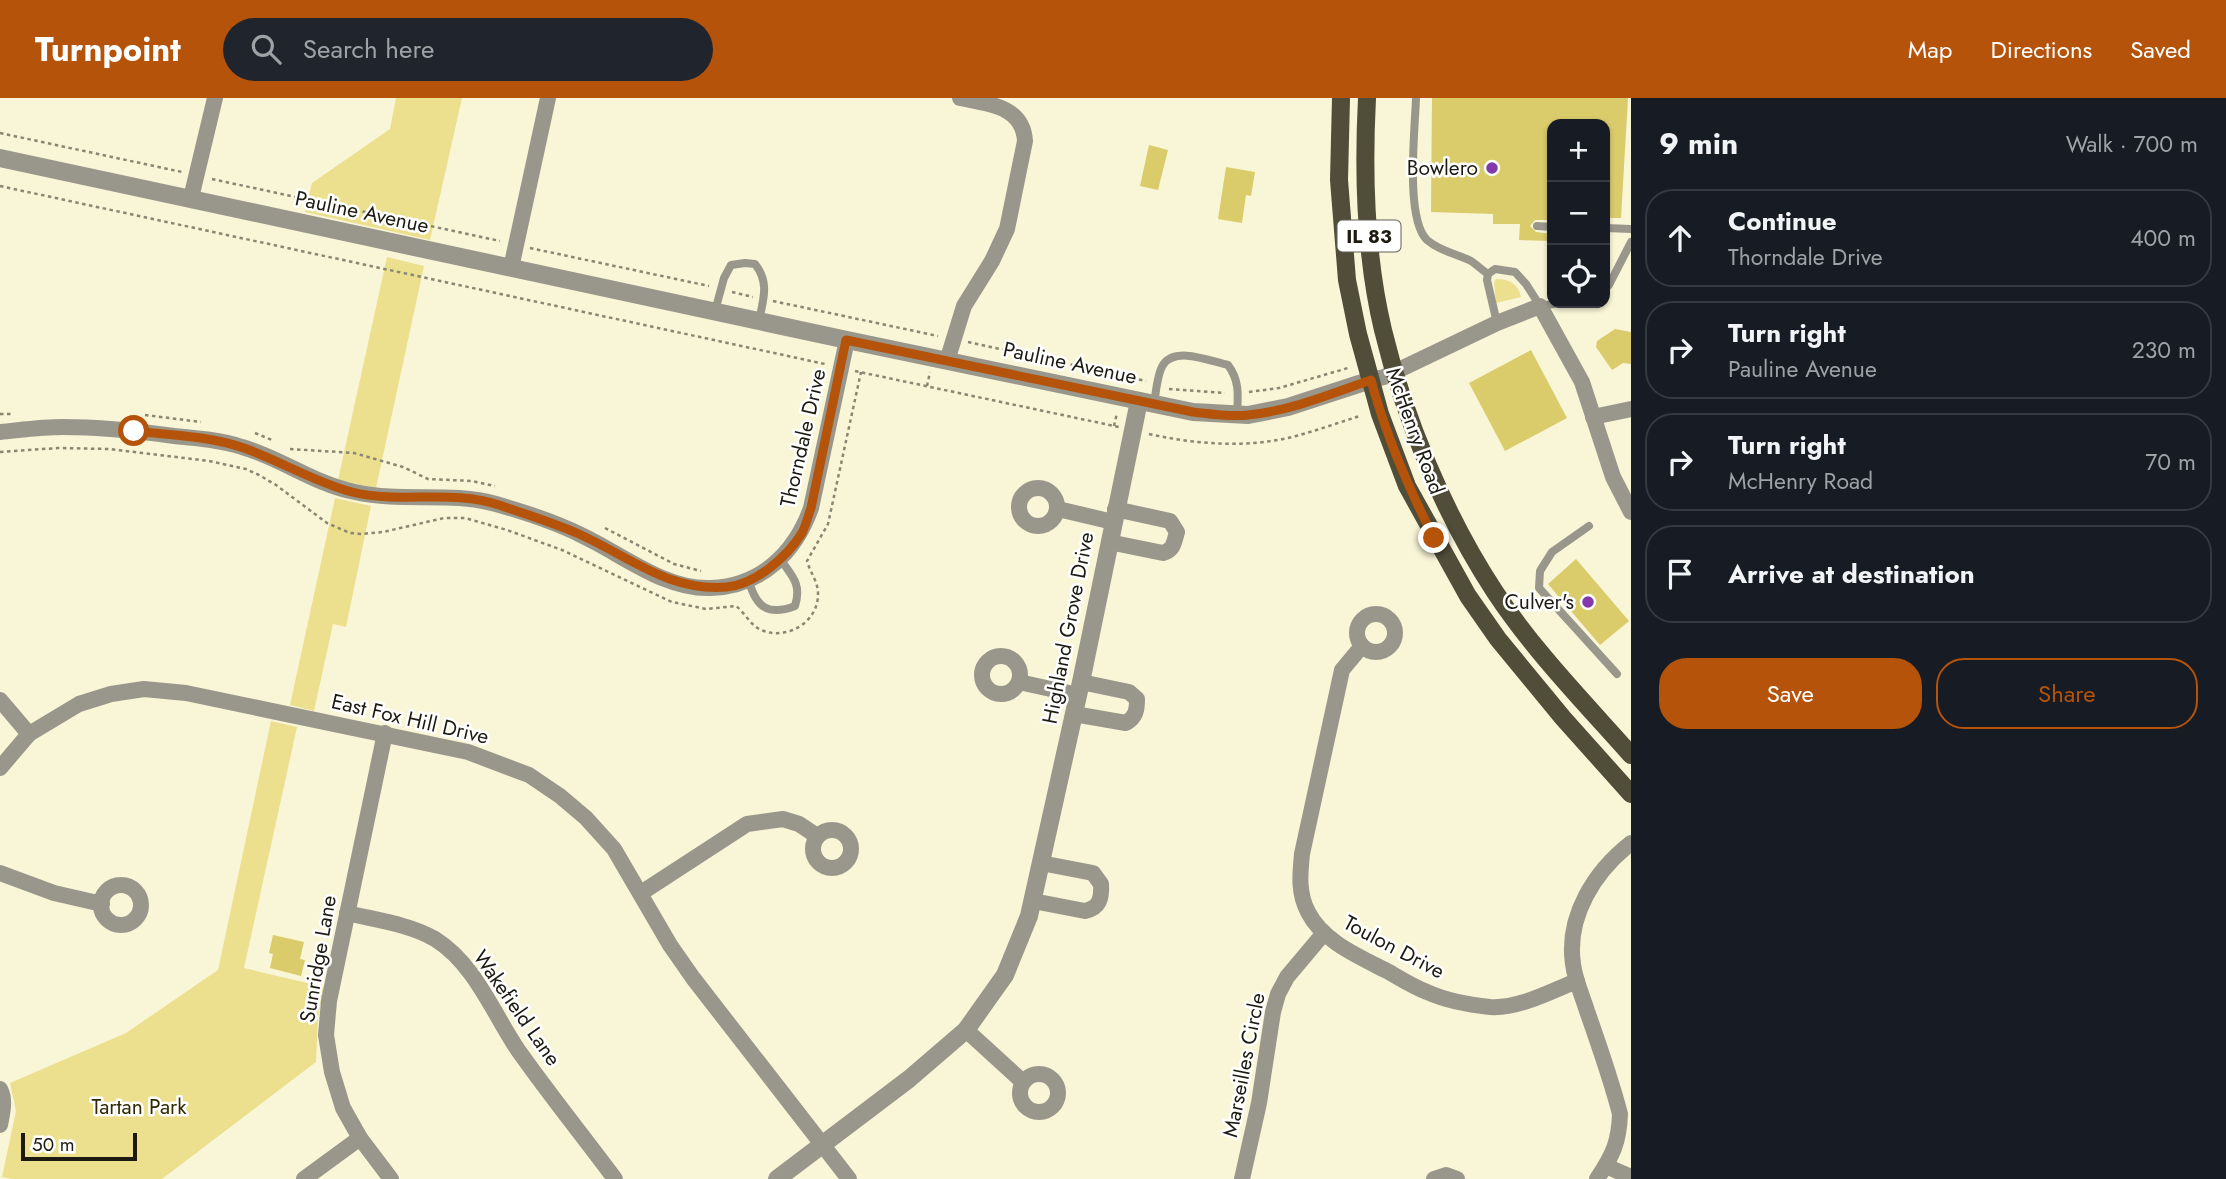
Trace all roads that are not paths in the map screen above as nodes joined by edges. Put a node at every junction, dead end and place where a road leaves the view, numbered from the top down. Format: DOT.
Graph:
graph roads {
  1 [pos="215,98"];
  2 [pos="960,98"];
  3 [pos="1341,98"];
  4 [pos="1367,98"];
  5 [pos="1416,98"];
  6 [pos="548,99"];
  7 [pos="0,158"];
  8 [pos="191,198"];
  9 [pos="1537,226"];
  10 [pos="1547,227"];
  11 [pos="1610,228"];
  12 [pos="1631,229"];
  13 [pos="1631,242"];
  14 [pos="511,268"];
  15 [pos="1488,274"];
  16 [pos="1610,283"];
  17 [pos="1547,305"];
  18 [pos="1540,306"];
  19 [pos="715,312"];
  20 [pos="759,321"];
  21 [pos="1497,323"];
  22 [pos="846,340"];
  23 [pos="947,361"];
  24 [pos="1396,372"];
  25 [pos="1371,380"];
  26 [pos="1147,402"];
  27 [pos="1631,409"];
  28 [pos="1237,415"];
  29 [pos="1593,417"];
  30 [pos="0,432"];
  31 [pos="1058,509"];
  32 [pos="1631,512"];
  33 [pos="1114,515"];
  34 [pos="1589,526"];
  35 [pos="1109,542"];
  36 [pos="780,559"];
  37 [pos="749,581"];
  38 [pos="1362,646"];
  39 [pos="1617,674"];
  40 [pos="1019,682"];
  41 [pos="1080,689"];
  42 [pos="0,700"];
  43 [pos="1074,714"];
  44 [pos="385,733"];
  45 [pos="29,734"];
  46 [pos="1631,754"];
  47 [pos="0,768"];
  48 [pos="1631,794"];
  49 [pos="817,836"];
  50 [pos="1631,843"];
  51 [pos="1041,863"];
  52 [pos="0,873"];
  53 [pos="641,893"];
  54 [pos="1033,901"];
  55 [pos="102,904"];
  56 [pos="347,913"];
  57 [pos="1324,933"];
  58 [pos="1577,981"];
  59 [pos="966,1030"];
  60 [pos="1023,1082"];
  61 [pos="0,1089"];
  62 [pos="0,1125"];
  63 [pos="360,1138"];
  64 [pos="821,1145"];
  65 [pos="1602,1172"];
  66 [pos="1631,1177"];
  67 [pos="304,1179"];
  68 [pos="391,1179"];
  69 [pos="615,1179"];
  70 [pos="777,1179"];
  71 [pos="849,1179"];
  72 [pos="1242,1179"];
  73 [pos="1434,1179"];
  74 [pos="1457,1179"];
  1 -- 8 [label="street"];
  2 -- 23 [label="street"];
  3 -- 25 [label="main road, McHenry Road / IL 83"];
  4 -- 24 [label="main road, McHenry Road / IL 83"];
  5 -- 15 [label="lane"];
  6 -- 14 [label="street"];
  7 -- 8 [label="street, Pauline Avenue"];
  8 -- 14 [label="street, Pauline Avenue"];
  9 -- 10 [label="lane"];
  11 -- 12 [label="lane"];
  13 -- 16 [label="lane"];
  14 -- 19 [label="street, Pauline Avenue"];
  15 -- 18 [label="lane"];
  15 -- 21 [label="lane"];
  17 -- 18 [label="lane"];
  18 -- 21 [label="street"];
  18 -- 29 [label="street"];
  19 -- 20 [label="street, Pauline Avenue"];
  19 -- 20 [label="lane"];
  20 -- 22 [label="street, Pauline Avenue"];
  21 -- 24 [label="street"];
  22 -- 23 [label="street, Pauline Avenue"];
  22 -- 36 [label="street, Thorndale Drive"];
  23 -- 26 [label="street, Pauline Avenue"];
  24 -- 25 [label="street"];
  24 -- 46 [label="main road, McHenry Road / IL 83"];
  25 -- 28 [label="street, Pauline Avenue"];
  25 -- 48 [label="main road, McHenry Road / IL 83"];
  26 -- 28 [label="street, Pauline Avenue"];
  26 -- 28 [label="lane"];
  26 -- 33 [label="street, Highland Grove Drive"];
  27 -- 29 [label="street"];
  29 -- 32 [label="street"];
  30 -- 37 [label="street, Thorndale Drive"];
  31 -- 33 [label="street"];
  33 -- 35 [label="street, Highland Grove Drive"];
  33 -- 35 [label="street"];
  34 -- 39 [label="lane"];
  35 -- 41 [label="street, Highland Grove Drive"];
  36 -- 37 [label="street, Thorndale Drive"];
  36 -- 37 [label="lane"];
  38 -- 57 [label="street, Toulon Drive"];
  40 -- 41 [label="street"];
  41 -- 43 [label="street, Highland Grove Drive"];
  41 -- 43 [label="street"];
  42 -- 45 [label="street"];
  43 -- 51 [label="street, Highland Grove Drive"];
  44 -- 45 [label="street, East Fox Hill Drive"];
  44 -- 53 [label="street, East Fox Hill Drive"];
  44 -- 56 [label="street, Sunridge Lane"];
  45 -- 47 [label="street, East Fox Hill Drive"];
  49 -- 53 [label="street"];
  50 -- 58 [label="street"];
  51 -- 54 [label="street, Highland Grove Drive"];
  51 -- 54 [label="street"];
  52 -- 55 [label="street"];
  53 -- 64 [label="street, East Fox Hill Drive"];
  54 -- 59 [label="street, Highland Grove Drive"];
  56 -- 63 [label="street, Sunridge Lane"];
  56 -- 69 [label="street, Wakefield Lane"];
  57 -- 58 [label="street, Toulon Drive"];
  57 -- 72 [label="street, Marseilles Circle"];
  58 -- 65 [label="street"];
  59 -- 60 [label="street"];
  59 -- 64 [label="street, Highland Grove Drive"];
  61 -- 62 [label="street"];
  63 -- 67 [label="street"];
  63 -- 68 [label="street, Sunridge Lane"];
  64 -- 70 [label="street, Highland Grove Drive"];
  64 -- 71 [label="street, East Fox Hill Drive"];
  65 -- 66 [label="street"];
  73 -- 74 [label="street"];
}
